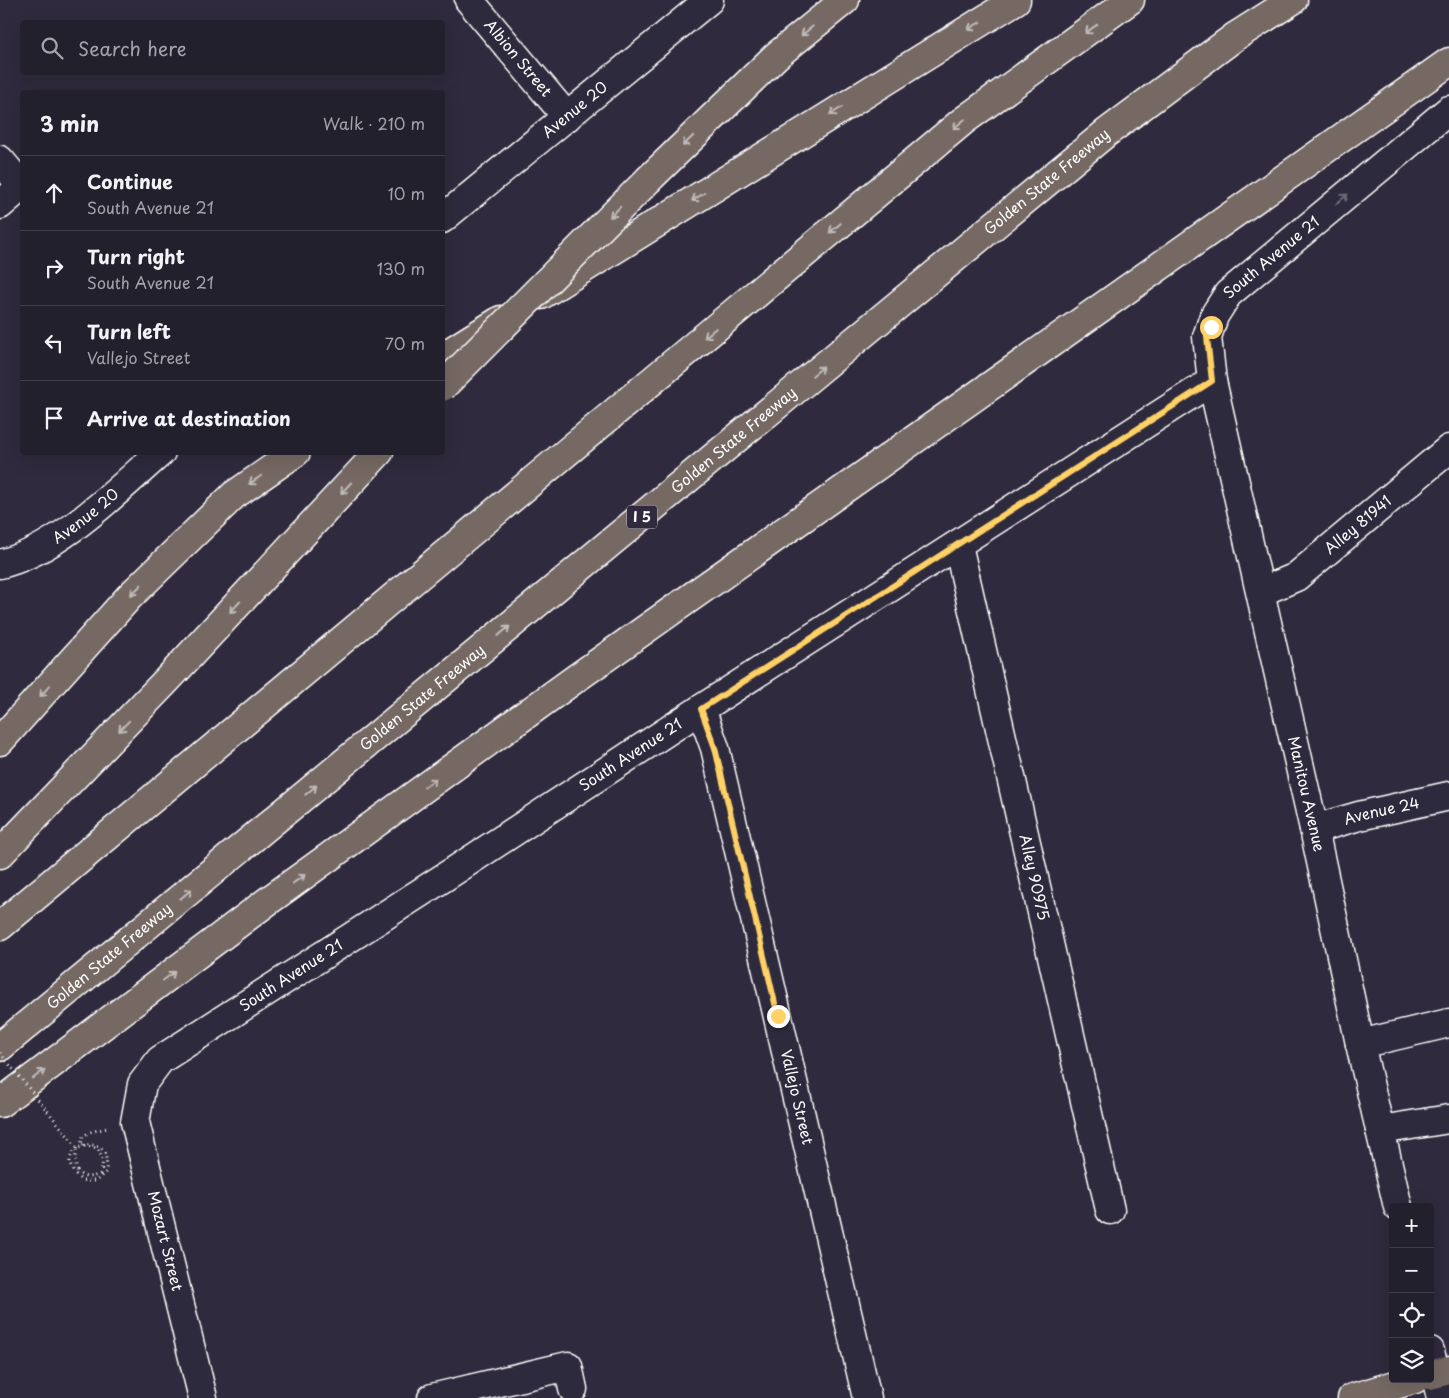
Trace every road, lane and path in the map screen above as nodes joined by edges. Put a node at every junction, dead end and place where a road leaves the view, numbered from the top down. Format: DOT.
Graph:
graph roads {
  1 [pos="469,0"];
  2 [pos="709,0"];
  3 [pos="845,0"];
  4 [pos="1016,0"];
  5 [pos="1130,0"];
  6 [pos="1293,0"];
  7 [pos="1449,62"];
  8 [pos="1449,110"];
  9 [pos="567,117"];
  10 [pos="0,160"];
  11 [pos="20,184"];
  12 [pos="20,188"];
  13 [pos="0,205"];
  14 [pos="445,217"];
  15 [pos="445,355"];
  16 [pos="1212,381"];
  17 [pos="445,385"];
  18 [pos="1449,449"];
  19 [pos="157,455"];
  20 [pos="292,455"];
  21 [pos="376,455"];
  22 [pos="958,545"];
  23 [pos="0,564"];
  24 [pos="1260,592"];
  25 [pos="701,709"];
  26 [pos="0,741"];
  27 [pos="1449,796"];
  28 [pos="1314,829"];
  29 [pos="0,854"];
  30 [pos="0,926"];
  31 [pos="1449,1024"];
  32 [pos="1360,1044"];
  33 [pos="0,1047"];
  34 [pos="0,1053"];
  35 [pos="142,1084"];
  36 [pos="0,1103"];
  37 [pos="1449,1119"];
  38 [pos="1380,1130"];
  39 [pos="81,1145"];
  40 [pos="1397,1203"];
  41 [pos="1110,1210"];
  42 [pos="570,1378"];
  43 [pos="1403,1383"];
  44 [pos="203,1398"];
  45 [pos="432,1398"];
  46 [pos="867,1398"];
  47 [pos="1352,1398"];
  1 -- 9 [label="street, Albion Street"];
  2 -- 9 [label="street, Avenue 20"];
  3 -- 17 [label="main road, one-way, bridge"];
  4 -- 15 [label="main road, one-way"];
  5 -- 30 [label="main road, one-way"];
  33 -- 6 [label="main road, Golden State Freeway / I 5, one-way"];
  36 -- 7 [label="main road, one-way"];
  16 -- 8 [label="street, South Avenue 21, one-way"];
  9 -- 14 [label="street, Avenue 20"];
  10 -- 11 [label="street"];
  12 -- 13 [label="street"];
  16 -- 22 [label="street, South Avenue 21"];
  16 -- 24 [label="street, Manitou Avenue"];
  18 -- 24 [label="street, Alley 81941"];
  19 -- 23 [label="street, Avenue 20"];
  20 -- 26 [label="main road, one-way"];
  21 -- 29 [label="main road, one-way"];
  22 -- 25 [label="street, South Avenue 21"];
  22 -- 41 [label="street, Alley 90975"];
  24 -- 28 [label="street, Manitou Avenue"];
  25 -- 35 [label="street, South Avenue 21"];
  25 -- 46 [label="street, Vallejo Street"];
  27 -- 28 [label="street, Avenue 24"];
  28 -- 32 [label="street, Manitou Avenue"];
  31 -- 32 [label="street"];
  32 -- 38 [label="street, Manitou Avenue"];
  34 -- 39 [label="path, bridge"];
  35 -- 44 [label="street, Mozart Street"];
  37 -- 38 [label="street"];
  38 -- 40 [label="street, Manitou Avenue"];
  42 -- 45 [label="street"];
  43 -- 47 [label="main road"];
}
